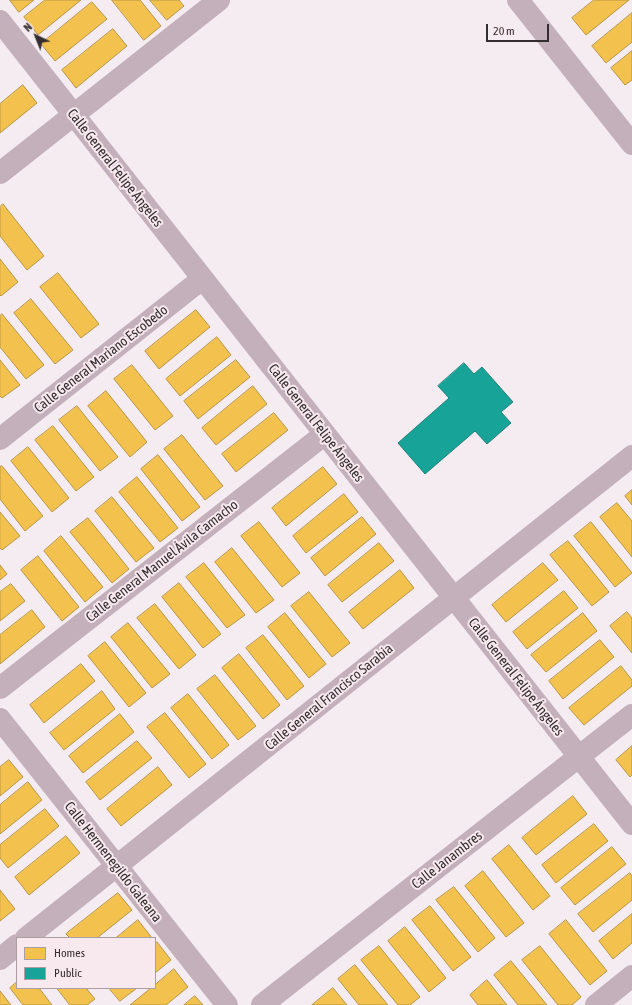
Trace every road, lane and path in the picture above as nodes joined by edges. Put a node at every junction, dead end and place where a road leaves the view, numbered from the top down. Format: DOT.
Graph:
graph roads {
  1 [pos="219,0"];
  2 [pos="527,3"];
  3 [pos="0,21"];
  4 [pos="74,115"];
  5 [pos="632,144"];
  6 [pos="0,173"];
  7 [pos="202,280"];
  8 [pos="325,434"];
  9 [pos="0,439"];
  10 [pos="632,456"];
  11 [pos="454,598"];
  12 [pos="0,688"];
  13 [pos="632,714"];
  14 [pos="0,719"];
  15 [pos="579,757"];
  16 [pos="632,824"];
  17 [pos="116,866"];
  18 [pos="27,937"];
  19 [pos="16,946"];
  20 [pos="0,959"];
  21 [pos="632,976"];
  22 [pos="227,1005"];
  23 [pos="262,1005"];
  24 [pos="596,1005"];
  1 -- 4 [label="street"];
  2 -- 5 [label="street"];
  3 -- 4 [label="street, Calle General Felipe Ángeles"];
  4 -- 6 [label="street"];
  4 -- 7 [label="street, Calle General Felipe Ángeles"];
  7 -- 8 [label="street, Calle General Felipe Ángeles"];
  7 -- 9 [label="street, Calle General Mariano Escobedo"];
  8 -- 11 [label="street, Calle General Felipe Ángeles"];
  8 -- 12 [label="street, Calle General Manuel Ávila Camacho"];
  10 -- 11 [label="street, Calle General Francisco Sarabia"];
  11 -- 15 [label="street, Calle General Felipe Ángeles"];
  11 -- 17 [label="street, Calle General Francisco Sarabia"];
  13 -- 15 [label="street, Calle Janambres"];
  14 -- 17 [label="street, Calle Hermenegildo Galeana"];
  15 -- 16 [label="street, Calle General Felipe Ángeles"];
  15 -- 23 [label="street, Calle Janambres"];
  17 -- 18 [label="street, Calle General Francisco Sarabia"];
  17 -- 22 [label="street, Calle Hermenegildo Galeana"];
  19 -- 20 [label="street"];
  21 -- 24 [label="street"];
}
